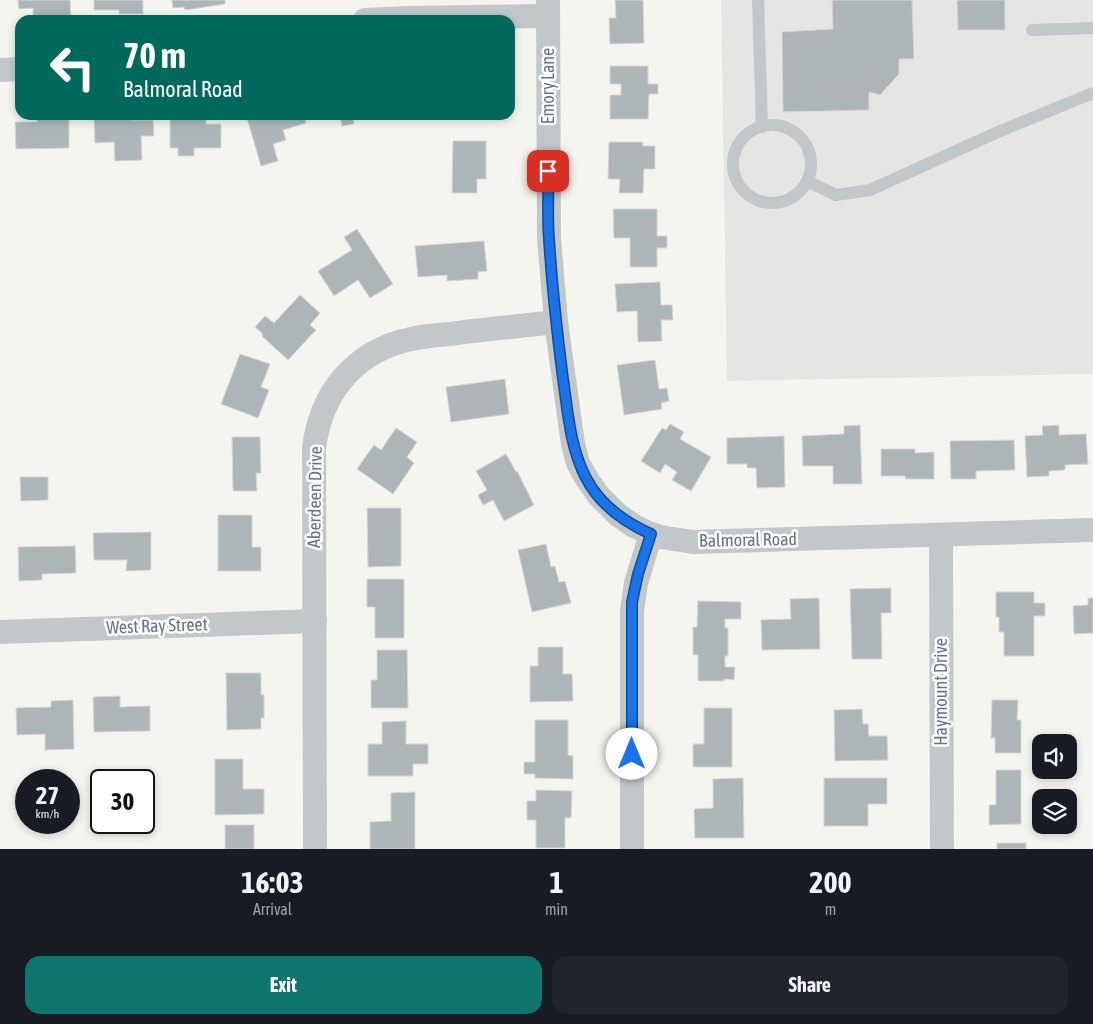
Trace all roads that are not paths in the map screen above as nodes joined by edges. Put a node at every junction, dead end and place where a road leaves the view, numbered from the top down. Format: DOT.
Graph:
graph roads {
  1 [pos="758,0"];
  2 [pos="548,8"];
  3 [pos="449,15"];
  4 [pos="1093,28"];
  5 [pos="1032,30"];
  6 [pos="15,69"];
  7 [pos="0,70"];
  8 [pos="1093,93"];
  9 [pos="762,127"];
  10 [pos="807,181"];
  11 [pos="556,322"];
  12 [pos="1093,530"];
  13 [pos="651,534"];
  14 [pos="941,535"];
  15 [pos="315,621"];
  16 [pos="0,632"];
  17 [pos="316,849"];
  18 [pos="632,849"];
  19 [pos="942,849"];
  1 -- 9 [label="lane"];
  2 -- 3 [label="street"];
  2 -- 11 [label="street, Emory Lane"];
  4 -- 5 [label="lane"];
  6 -- 7 [label="street"];
  8 -- 10 [label="lane"];
  9 -- 10 [label="lane"];
  9 -- 10 [label="lane"];
  11 -- 13 [label="street, Balmoral Road"];
  11 -- 15 [label="street, Aberdeen Drive"];
  12 -- 14 [label="street, Balmoral Road"];
  13 -- 14 [label="street, Balmoral Road"];
  13 -- 18 [label="street"];
  14 -- 19 [label="street, Haymount Drive"];
  15 -- 16 [label="street, West Ray Street"];
  15 -- 17 [label="street, Aberdeen Drive"];
}
